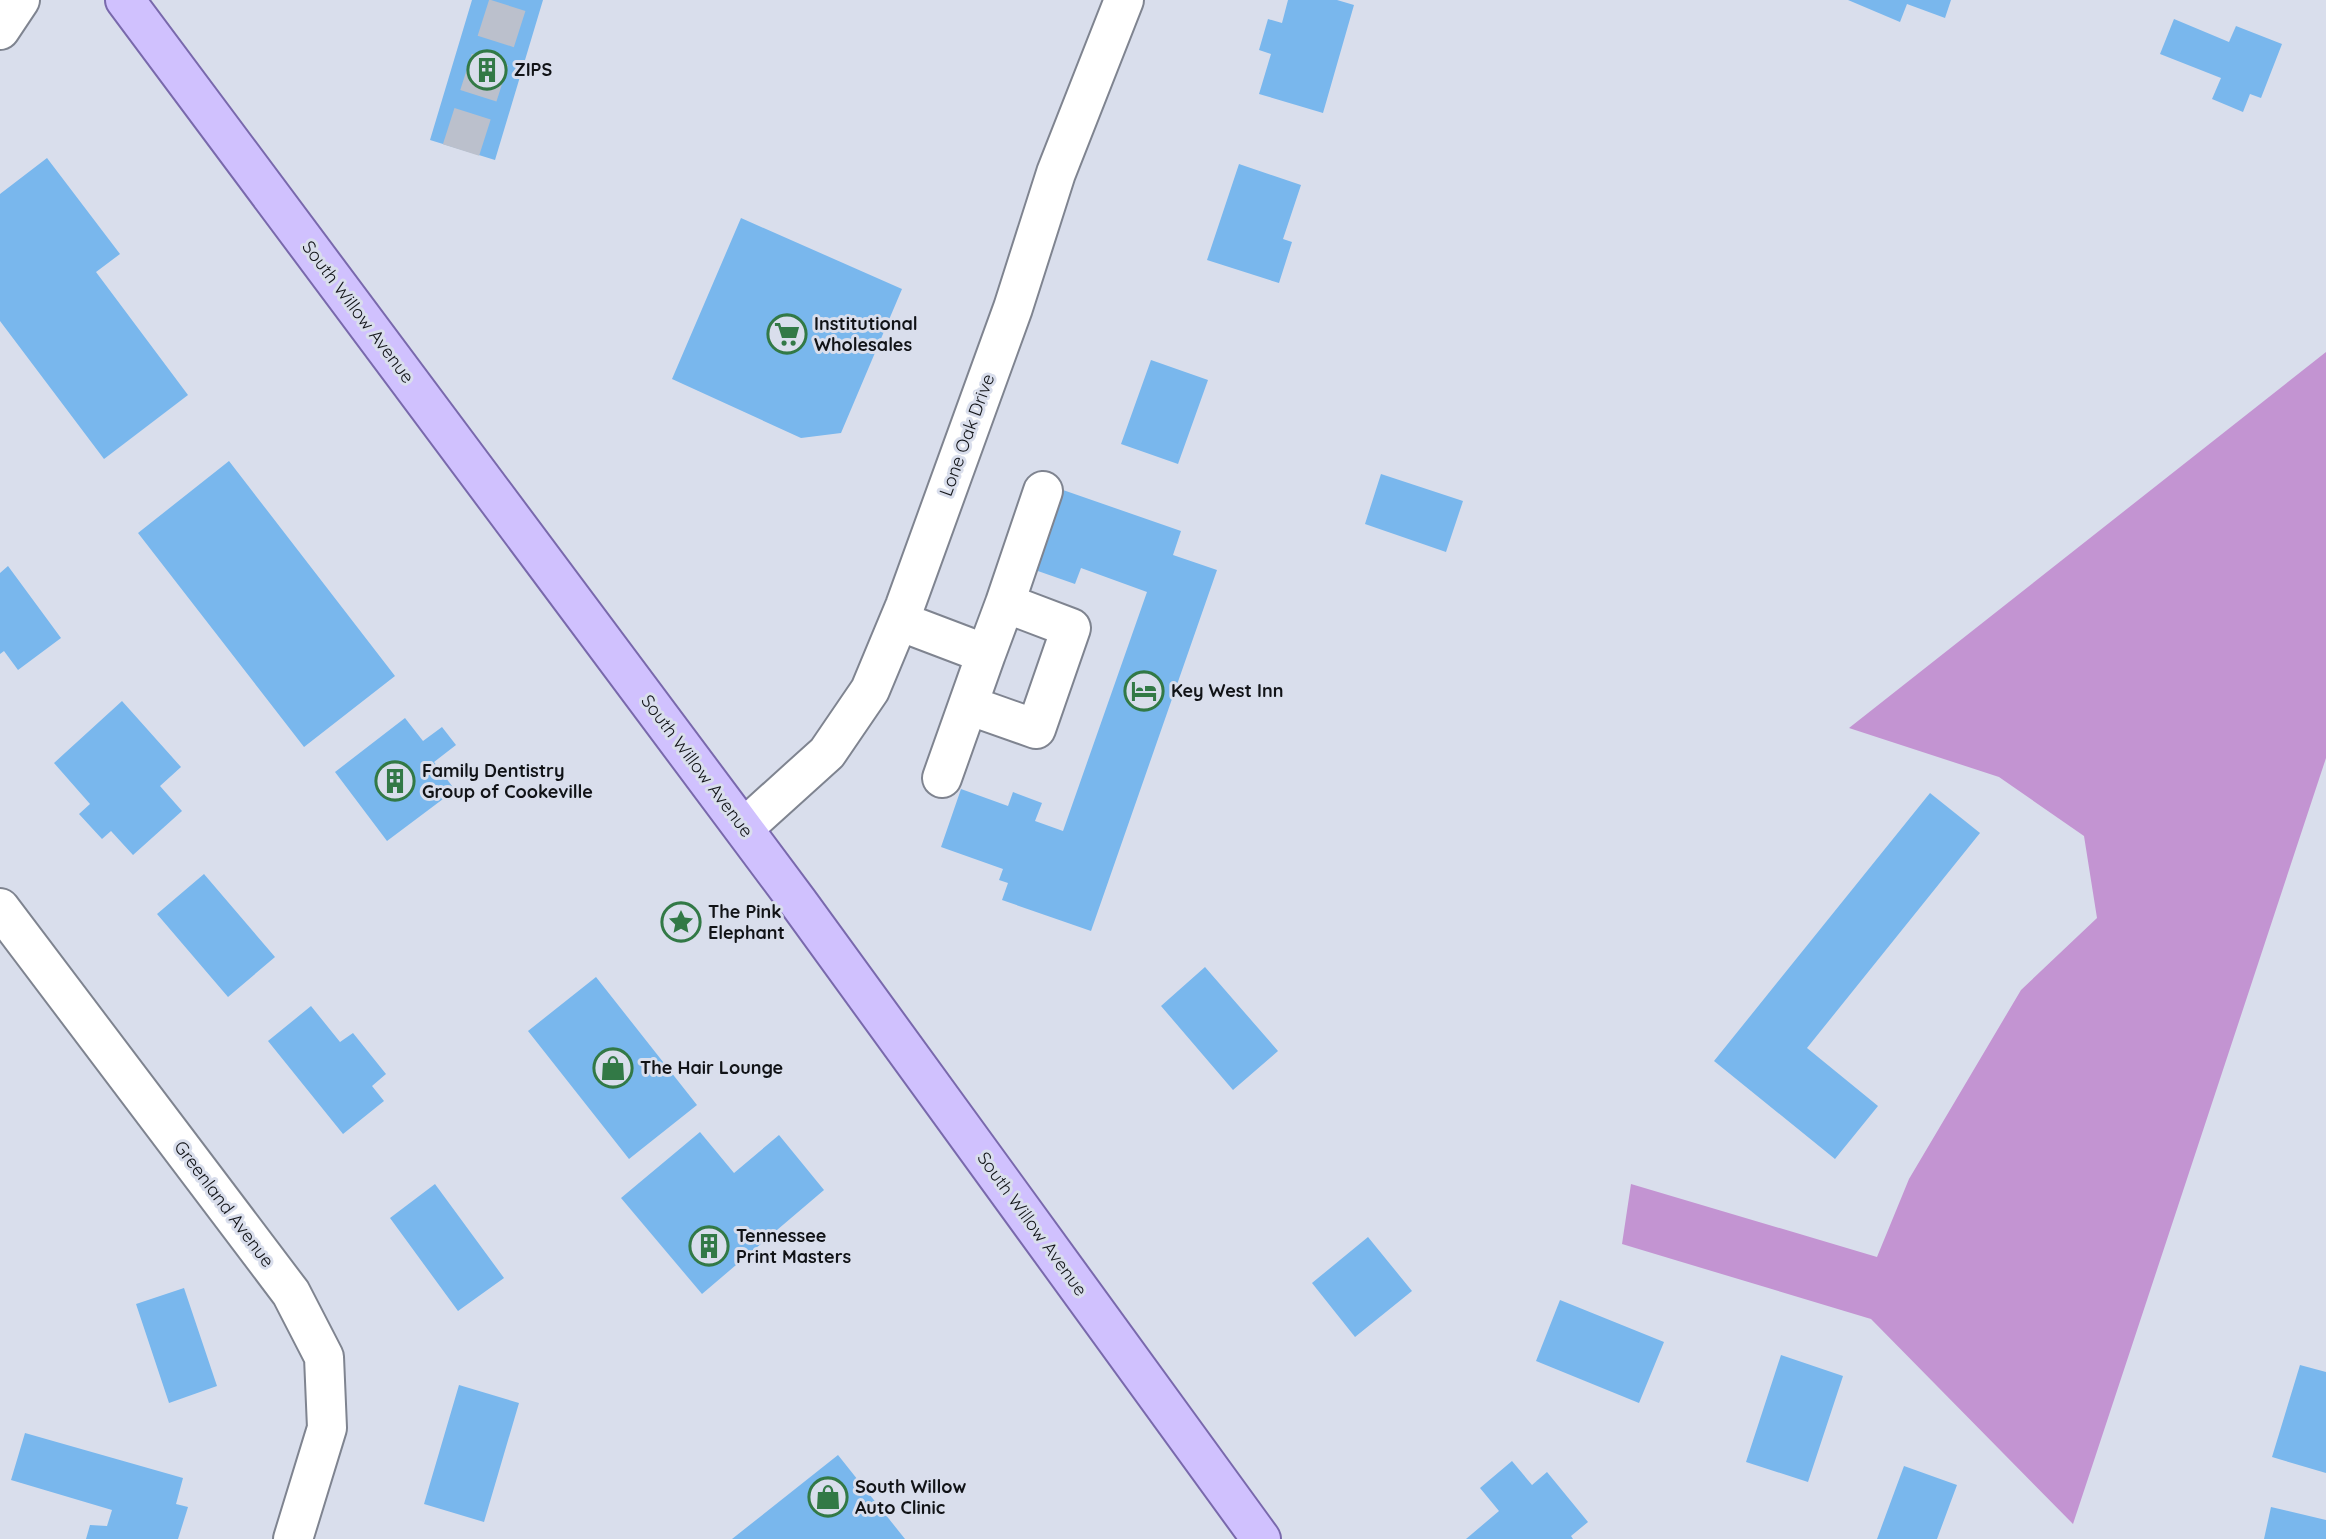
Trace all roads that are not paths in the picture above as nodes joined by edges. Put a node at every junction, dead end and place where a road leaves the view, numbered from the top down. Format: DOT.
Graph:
graph roads {
  1 [pos="20,0"];
  2 [pos="125,0"];
  3 [pos="1124,0"];
  4 [pos="0,30"];
  5 [pos="1043,491"];
  6 [pos="1005,603"];
  7 [pos="899,621"];
  8 [pos="986,654"];
  9 [pos="968,705"];
  10 [pos="942,778"];
  11 [pos="744,828"];
  12 [pos="0,908"];
  13 [pos="293,1539"];
  14 [pos="1261,1539"];
  1 -- 4 [label="street"];
  2 -- 11 [label="main road, South Willow Avenue"];
  3 -- 7 [label="street, Lone Oak Drive"];
  5 -- 6 [label="street"];
  6 -- 8 [label="street"];
  6 -- 9 [label="street"];
  7 -- 8 [label="street"];
  7 -- 11 [label="street, Lone Oak Drive"];
  8 -- 9 [label="street"];
  9 -- 10 [label="street"];
  11 -- 14 [label="main road, South Willow Avenue"];
  12 -- 13 [label="street, Greenland Avenue"];
}
